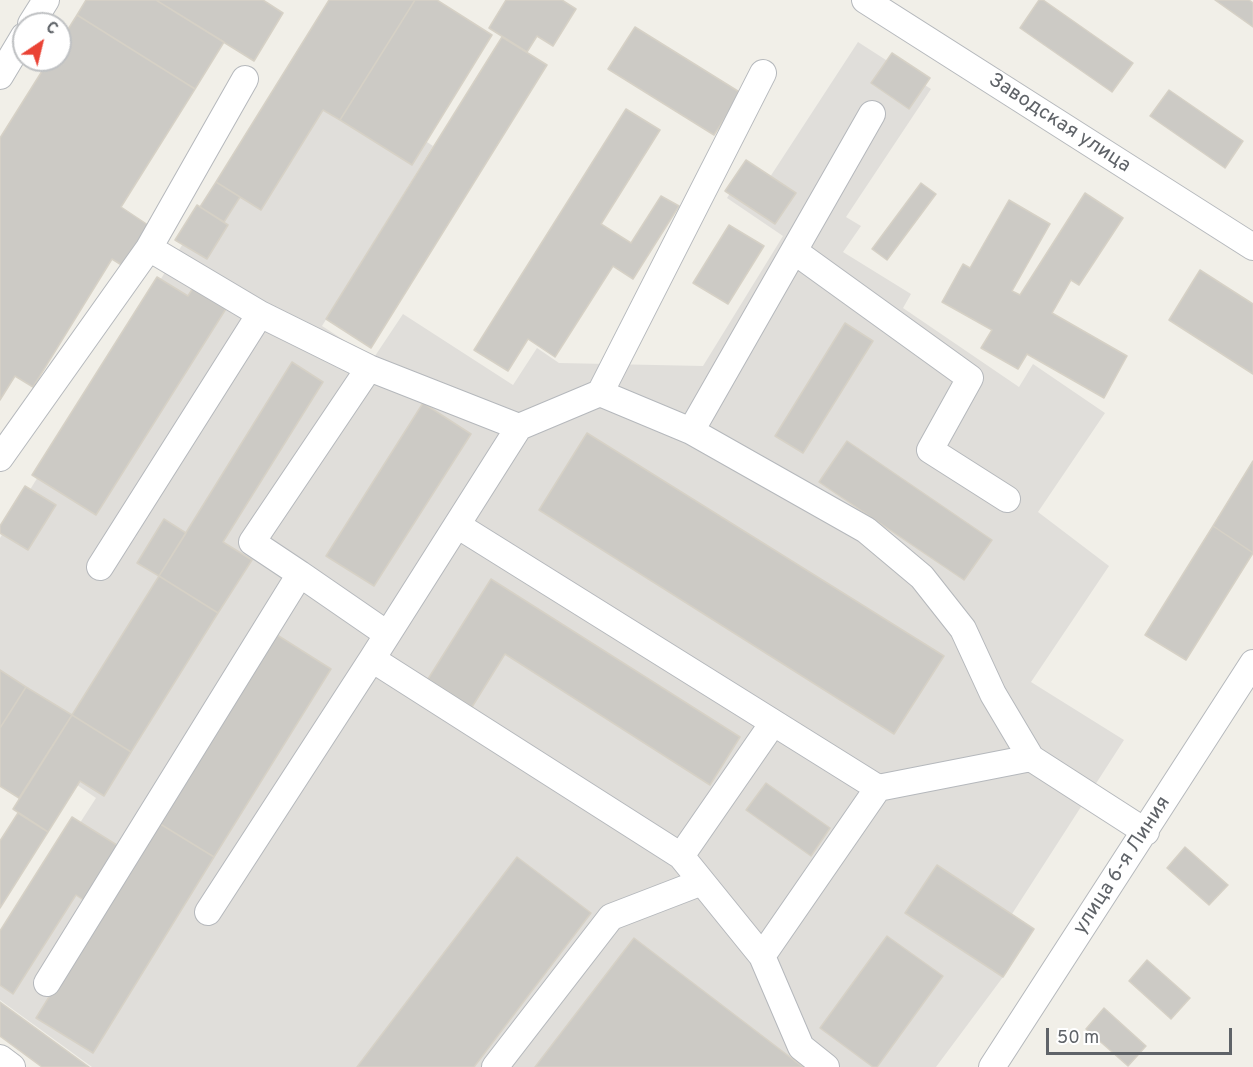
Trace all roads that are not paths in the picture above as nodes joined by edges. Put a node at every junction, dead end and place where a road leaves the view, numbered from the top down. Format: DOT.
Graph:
graph roads {
  1 [pos="865,0"];
  2 [pos="12,56"];
  3 [pos="763,73"];
  4 [pos="0,76"];
  5 [pos="245,79"];
  6 [pos="872,114"];
  7 [pos="149,248"];
  8 [pos="1253,248"];
  9 [pos="794,251"];
  10 [pos="260,314"];
  11 [pos="369,368"];
  12 [pos="600,393"];
  13 [pos="519,427"];
  14 [pos="692,431"];
  15 [pos="0,458"];
  16 [pos="1007,499"];
  17 [pos="457,525"];
  18 [pos="100,567"];
  19 [pos="300,574"];
  20 [pos="387,634"];
  21 [pos="372,659"];
  22 [pos="1253,663"];
  23 [pos="773,723"];
  24 [pos="1031,758"];
  25 [pos="878,788"];
  26 [pos="1146,832"];
  27 [pos="681,856"];
  28 [pos="702,882"];
  29 [pos="208,912"];
  30 [pos="762,956"];
  31 [pos="47,983"];
  32 [pos="0,1058"];
  33 [pos="12,1067"];
  34 [pos="495,1067"];
  35 [pos="826,1067"];
  36 [pos="992,1067"];
  1 -- 8 [label="street, Заводская улица"];
  2 -- 4 [label="street"];
  3 -- 12 [label="street"];
  5 -- 7 [label="street"];
  6 -- 9 [label="street"];
  7 -- 10 [label="street"];
  7 -- 15 [label="street"];
  9 -- 14 [label="street"];
  9 -- 16 [label="street"];
  10 -- 11 [label="street"];
  10 -- 18 [label="street"];
  11 -- 13 [label="street"];
  11 -- 19 [label="street"];
  12 -- 13 [label="street"];
  12 -- 14 [label="street"];
  13 -- 17 [label="street"];
  14 -- 24 [label="street"];
  17 -- 20 [label="street"];
  17 -- 23 [label="street"];
  19 -- 20 [label="street"];
  19 -- 31 [label="street"];
  20 -- 21 [label="street"];
  21 -- 27 [label="street"];
  21 -- 29 [label="street"];
  22 -- 26 [label="street, улица 6-я Линия"];
  23 -- 25 [label="street"];
  23 -- 27 [label="street"];
  24 -- 25 [label="street"];
  24 -- 26 [label="street"];
  25 -- 30 [label="street"];
  26 -- 36 [label="street, улица 6-я Линия"];
  27 -- 28 [label="street"];
  28 -- 30 [label="street"];
  28 -- 34 [label="street"];
  30 -- 35 [label="street"];
  32 -- 33 [label="street"];
}
